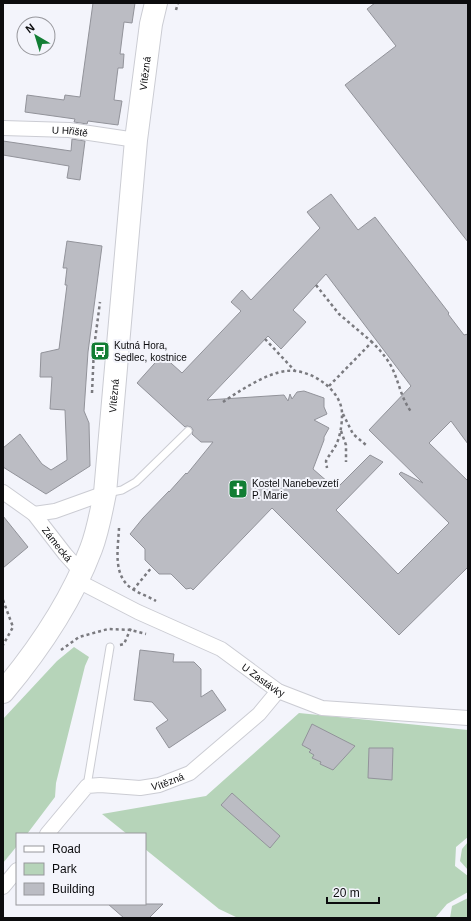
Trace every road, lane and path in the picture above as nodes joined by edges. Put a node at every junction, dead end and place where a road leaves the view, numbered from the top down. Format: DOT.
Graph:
graph roads {
  1 [pos="156,3"];
  2 [pos="178,3"];
  3 [pos="175,15"];
  4 [pos="3,128"];
  5 [pos="136,140"];
  6 [pos="316,285"];
  7 [pos="265,339"];
  8 [pos="372,342"];
  9 [pos="295,371"];
  10 [pos="329,386"];
  11 [pos="223,402"];
  12 [pos="412,413"];
  13 [pos="343,414"];
  14 [pos="188,431"];
  15 [pos="340,431"];
  16 [pos="366,445"];
  17 [pos="346,462"];
  18 [pos="327,468"];
  19 [pos="3,492"];
  20 [pos="105,493"];
  21 [pos="34,514"];
  22 [pos="119,526"];
  23 [pos="152,567"];
  24 [pos="80,577"];
  25 [pos="134,590"];
  26 [pos="3,600"];
  27 [pos="159,603"];
  28 [pos="3,645"];
  29 [pos="110,647"];
  30 [pos="59,651"];
  31 [pos="278,691"];
  32 [pos="3,692"];
  33 [pos="468,718"];
  34 [pos="87,786"];
  35 [pos="48,833"];
  36 [pos="16,871"];
  37 [pos="3,887"];
  1 -- 5 [label="main road, Vítězná"];
  2 -- 3 [label="path"];
  4 -- 5 [label="street, U Hřiště"];
  5 -- 20 [label="main road, Vítězná"];
  6 -- 8 [label="path"];
  7 -- 9 [label="path"];
  8 -- 10 [label="path"];
  8 -- 12 [label="path"];
  9 -- 10 [label="path"];
  9 -- 11 [label="path"];
  10 -- 13 [label="path"];
  13 -- 15 [label="path"];
  13 -- 16 [label="path"];
  14 -- 20 [label="lane"];
  15 -- 17 [label="path"];
  15 -- 18 [label="path"];
  19 -- 21 [label="street, Zámecká"];
  20 -- 21 [label="street, Zámecká"];
  20 -- 24 [label="main road, Vítězná"];
  21 -- 24 [label="street, Zámecká"];
  22 -- 25 [label="path"];
  23 -- 25 [label="path"];
  24 -- 31 [label="street, U Zastávky"];
  24 -- 32 [label="main road, Vítězná"];
  25 -- 27 [label="path"];
  26 -- 28 [label="path"];
  29 -- 30 [label="path"];
  29 -- 34 [label="lane"];
  31 -- 33 [label="street, U Zastávky"];
  31 -- 34 [label="street, Vítězná"];
  34 -- 35 [label="street"];
  36 -- 37 [label="street"];
}
